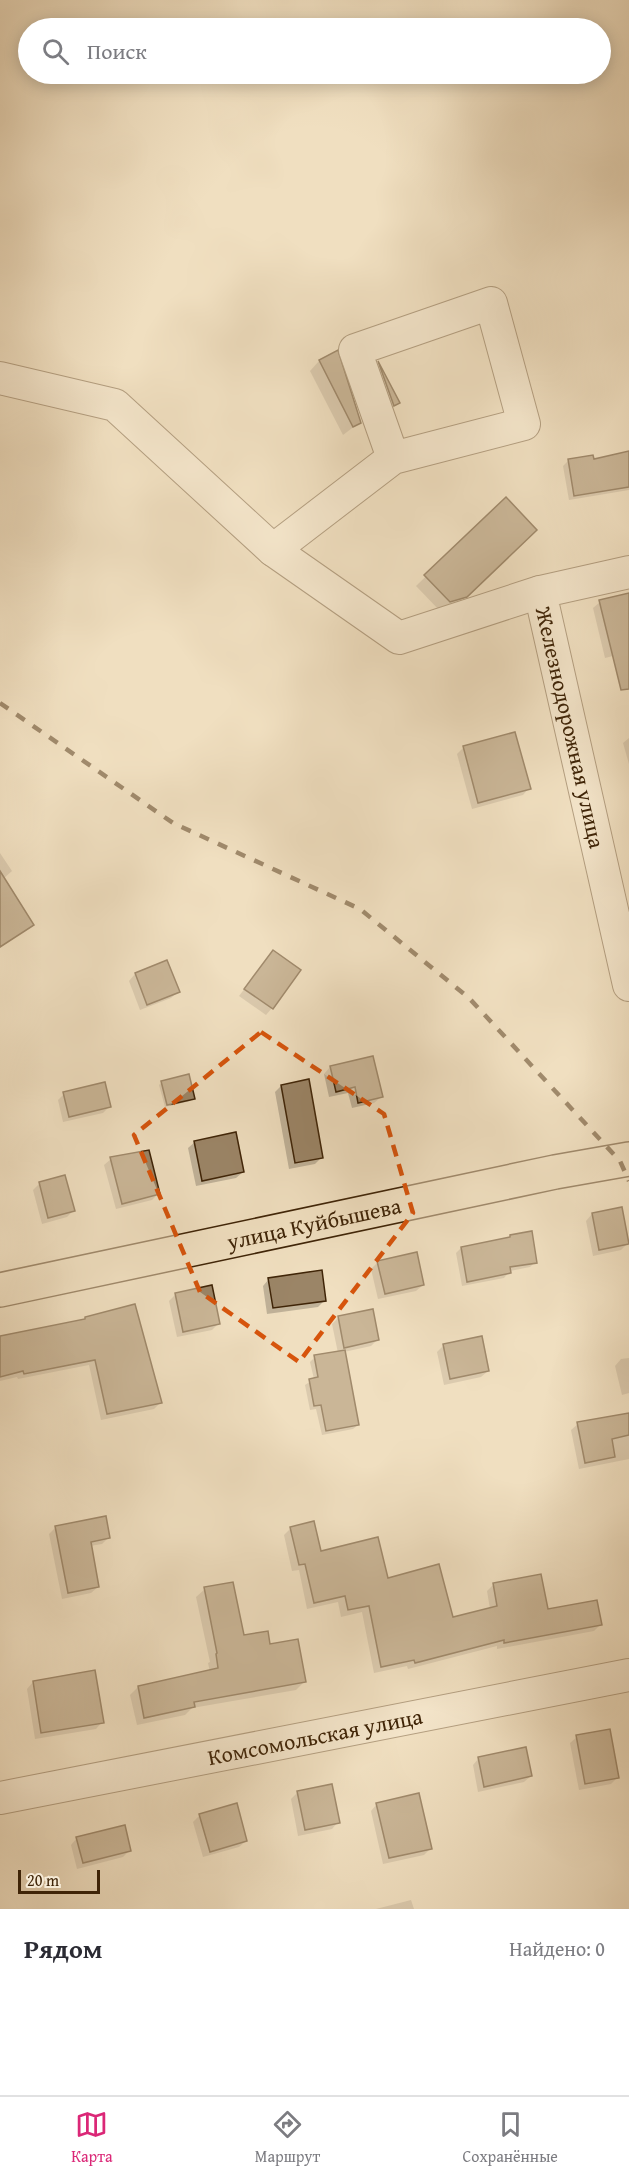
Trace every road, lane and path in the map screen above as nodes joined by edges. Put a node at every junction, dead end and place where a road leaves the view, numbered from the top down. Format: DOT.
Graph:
graph roads {
  1 [pos="0,378"];
  2 [pos="393,458"];
  3 [pos="273,550"];
  4 [pos="629,572"];
  5 [pos="540,592"];
  6 [pos="629,985"];
  7 [pos="629,1159"];
  8 [pos="0,1290"];
  9 [pos="629,1675"];
  10 [pos="0,1798"];
  1 -- 3 [label="street"];
  2 -- 2 [label="street"];
  2 -- 3 [label="street"];
  3 -- 5 [label="street"];
  4 -- 5 [label="street, Железнодорожная улица"];
  5 -- 6 [label="street, Железнодорожная улица"];
  7 -- 8 [label="main road, улица Куйбышева"];
  9 -- 10 [label="street, Комсомольская улица"];
}
